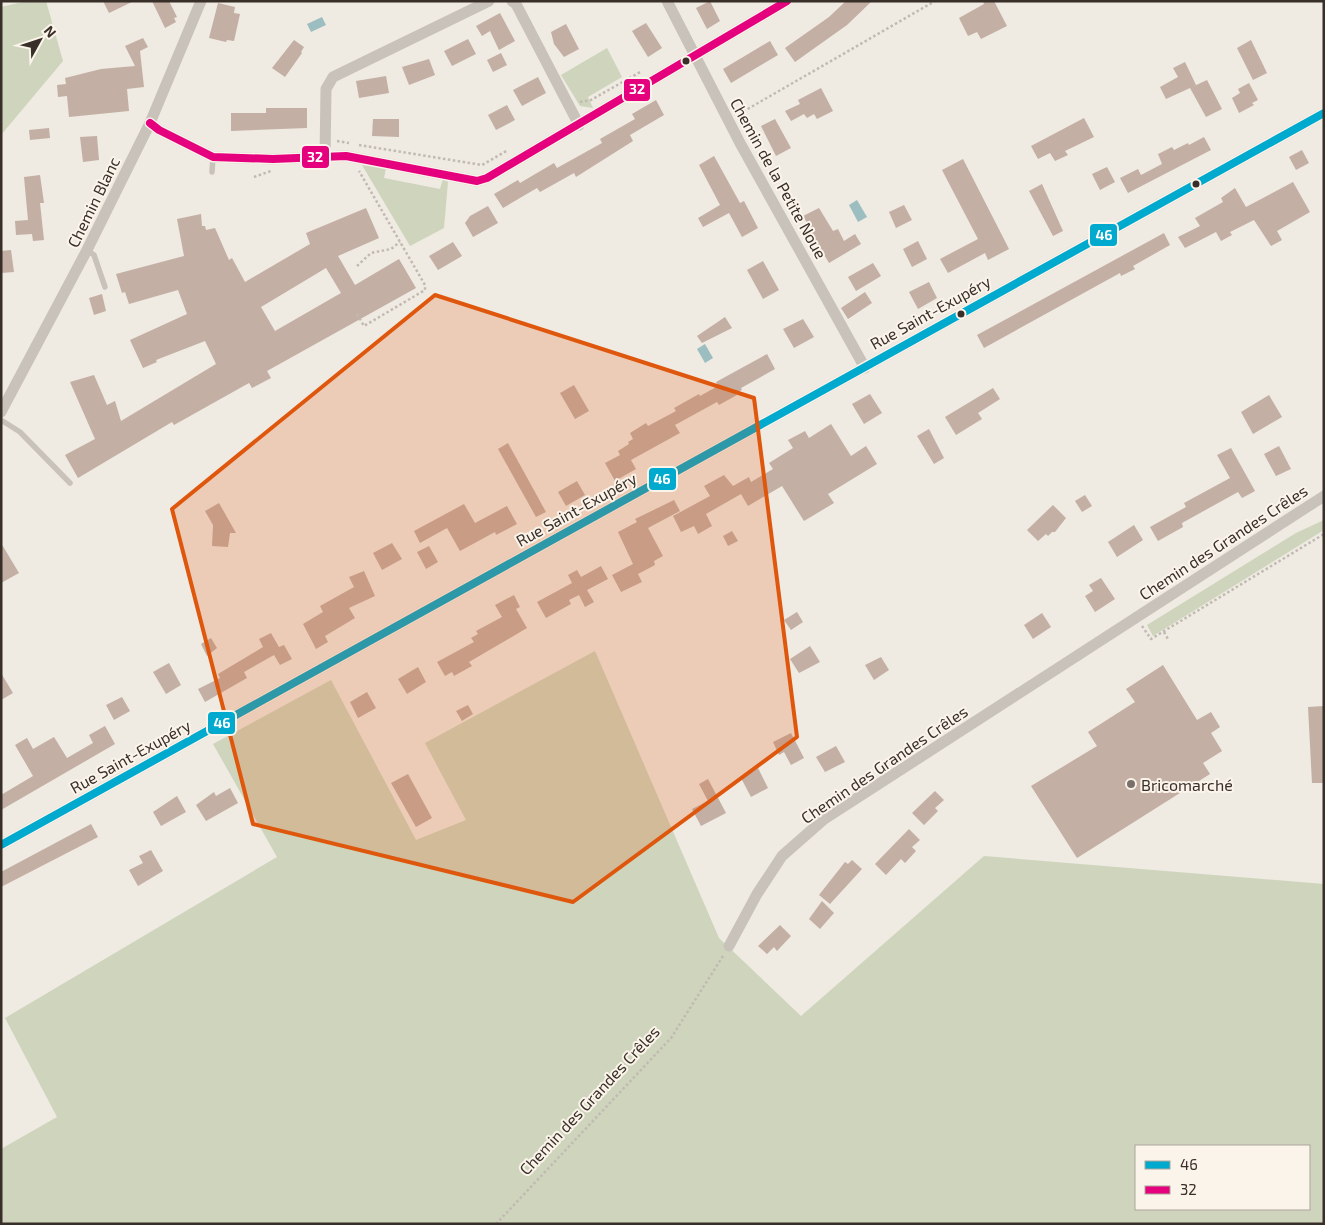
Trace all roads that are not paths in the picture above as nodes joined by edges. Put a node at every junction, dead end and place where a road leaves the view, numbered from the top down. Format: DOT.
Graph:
graph roads {
  1 [pos="201,1"];
  2 [pos="489,1"];
  3 [pos="512,1"];
  4 [pos="667,1"];
  5 [pos="787,1"];
  6 [pos="766,7"];
  7 [pos="695,56"];
  8 [pos="1324,113"];
  9 [pos="150,123"];
  10 [pos="579,125"];
  11 [pos="213,157"];
  12 [pos="325,158"];
  13 [pos="212,172"];
  14 [pos="87,250"];
  15 [pos="105,287"];
  16 [pos="865,368"];
  17 [pos="1,412"];
  18 [pos="1,420"];
  19 [pos="70,483"];
  20 [pos="1324,496"];
  21 [pos="1,845"];
  22 [pos="729,946"];
  1 -- 9 [label="street, Chemin Blanc"];
  2 -- 12 [label="street"];
  3 -- 10 [label="street"];
  4 -- 7 [label="street, Chemin de la Petite Noue"];
  5 -- 6 [label="street"];
  6 -- 7 [label="street"];
  7 -- 10 [label="street"];
  7 -- 16 [label="street, Chemin de la Petite Noue"];
  8 -- 16 [label="street, Rue Saint-Exupéry"];
  9 -- 11 [label="street"];
  9 -- 14 [label="street, Chemin Blanc"];
  10 -- 12 [label="street"];
  11 -- 12 [label="street"];
  11 -- 13 [label="lane"];
  14 -- 15 [label="lane"];
  14 -- 17 [label="street, Chemin Blanc"];
  16 -- 21 [label="street, Rue Saint-Exupéry"];
  18 -- 19 [label="lane"];
  20 -- 22 [label="street, Chemin des Grandes Crêles"];
}
